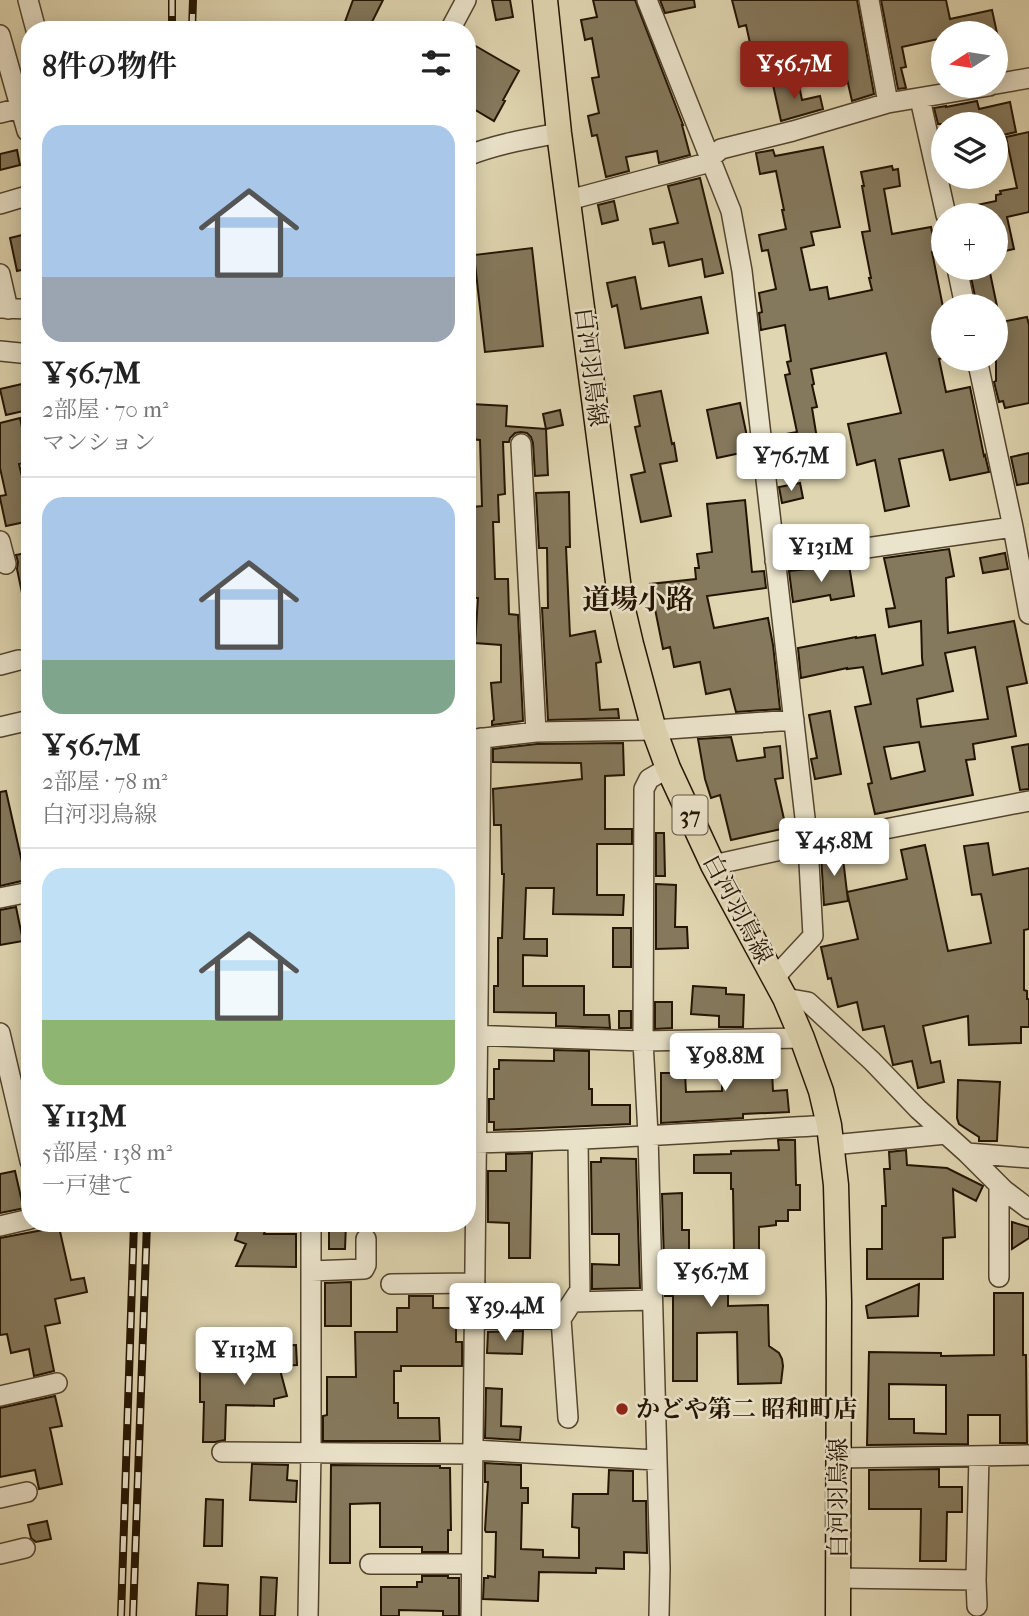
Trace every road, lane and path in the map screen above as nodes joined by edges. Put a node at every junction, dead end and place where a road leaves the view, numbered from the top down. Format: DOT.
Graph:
graph roads {
  1 [pos="28,0"];
  2 [pos="466,0"];
  3 [pos="545,0"];
  4 [pos="647,0"];
  5 [pos="869,0"];
  6 [pos="34,21"];
  7 [pos="455,21"];
  8 [pos="0,34"];
  9 [pos="1029,78"];
  10 [pos="1008,82"];
  11 [pos="931,97"];
  12 [pos="920,99"];
  13 [pos="888,103"];
  14 [pos="20,108"];
  15 [pos="21,111"];
  16 [pos="0,113"];
  17 [pos="559,133"];
  18 [pos="476,153"];
  19 [pos="712,159"];
  20 [pos="21,198"];
  21 [pos="569,200"];
  22 [pos="943,203"];
  23 [pos="0,204"];
  24 [pos="0,274"];
  25 [pos="4,308"];
  26 [pos="0,351"];
  27 [pos="21,353"];
  28 [pos="980,371"];
  29 [pos="521,444"];
  30 [pos="1013,527"];
  31 [pos="0,541"];
  32 [pos="775,561"];
  33 [pos="6,564"];
  34 [pos="1029,614"];
  35 [pos="19,660"];
  36 [pos="0,665"];
  37 [pos="794,720"];
  38 [pos="21,722"];
  39 [pos="0,727"];
  40 [pos="654,730"];
  41 [pos="537,732"];
  42 [pos="476,739"];
  43 [pos="668,768"];
  44 [pos="1029,801"];
  45 [pos="808,844"];
  46 [pos="713,865"];
  47 [pos="21,893"];
  48 [pos="0,898"];
  49 [pos="780,988"];
  50 [pos="0,1033"];
  51 [pos="476,1035"];
  52 [pos="802,1038"];
  53 [pos="643,1041"];
  54 [pos="3,1064"];
  55 [pos="21,1129"];
  56 [pos="946,1134"];
  57 [pos="648,1135"];
  58 [pos="831,1135"];
  59 [pos="476,1137"];
  60 [pos="578,1140"];
  61 [pos="967,1153"];
  62 [pos="1029,1158"];
  63 [pos="999,1185"];
  64 [pos="1029,1209"];
  65 [pos="21,1221"];
  66 [pos="0,1226"];
  67 [pos="312,1232"];
  68 [pos="474,1232"];
  69 [pos="366,1239"];
  70 [pos="311,1271"];
  71 [pos="999,1277"];
  72 [pos="475,1283"];
  73 [pos="391,1284"];
  74 [pos="652,1300"];
  75 [pos="573,1302"];
  76 [pos="561,1318"];
  77 [pos="474,1319"];
  78 [pos="57,1383"];
  79 [pos="0,1396"];
  80 [pos="568,1418"];
  81 [pos="222,1452"];
  82 [pos="311,1452"];
  83 [pos="473,1452"];
  84 [pos="1029,1455"];
  85 [pos="979,1456"];
  86 [pos="839,1458"];
  87 [pos="656,1460"];
  88 [pos="27,1492"];
  89 [pos="0,1498"];
  90 [pos="25,1548"];
  91 [pos="0,1554"];
  92 [pos="370,1564"];
  93 [pos="471,1564"];
  94 [pos="838,1578"];
  95 [pos="976,1580"];
  96 [pos="977,1606"];
  97 [pos="307,1616"];
  98 [pos="471,1616"];
  99 [pos="659,1616"];
  100 [pos="838,1616"];
  1 -- 6 [label="street"];
  2 -- 7 [label="street"];
  3 -- 17 [label="main road, 白河羽鳥線 / 37"];
  4 -- 19 [label="street"];
  5 -- 13 [label="street"];
  8 -- 14 [label="street"];
  9 -- 10 [label="street"];
  11 -- 12 [label="street"];
  12 -- 13 [label="street"];
  12 -- 22 [label="street"];
  13 -- 19 [label="street"];
  14 -- 15 [label="street"];
  14 -- 16 [label="street"];
  17 -- 18 [label="street"];
  17 -- 21 [label="main road, 白河羽鳥線 / 37"];
  19 -- 21 [label="street"];
  19 -- 32 [label="street"];
  20 -- 23 [label="street"];
  21 -- 40 [label="main road, 白河羽鳥線 / 37"];
  24 -- 25 [label="street"];
  26 -- 27 [label="street"];
  28 -- 30 [label="street"];
  29 -- 41 [label="street"];
  30 -- 32 [label="street"];
  30 -- 34 [label="street"];
  31 -- 33 [label="street"];
  32 -- 37 [label="street"];
  35 -- 36 [label="street"];
  37 -- 40 [label="street"];
  37 -- 45 [label="street"];
  38 -- 39 [label="street"];
  40 -- 41 [label="street"];
  40 -- 43 [label="main road, 白河羽鳥線 / 37"];
  41 -- 42 [label="street"];
  43 -- 46 [label="main road, 白河羽鳥線 / 37"];
  43 -- 53 [label="street"];
  44 -- 45 [label="street"];
  45 -- 46 [label="street"];
  45 -- 49 [label="street"];
  46 -- 49 [label="main road, 白河羽鳥線 / 37"];
  47 -- 48 [label="street"];
  49 -- 52 [label="main road, 白河羽鳥線 / 37"];
  49 -- 56 [label="street"];
  50 -- 54 [label="street"];
  51 -- 53 [label="street"];
  52 -- 53 [label="street"];
  52 -- 58 [label="main road, 白河羽鳥線 / 37"];
  53 -- 57 [label="street"];
  54 -- 55 [label="street"];
  56 -- 58 [label="street"];
  56 -- 61 [label="street"];
  57 -- 58 [label="street"];
  57 -- 60 [label="street"];
  57 -- 74 [label="street"];
  58 -- 86 [label="main road, 白河羽鳥線 / 37"];
  59 -- 60 [label="street"];
  60 -- 75 [label="street"];
  61 -- 62 [label="street"];
  61 -- 63 [label="street"];
  63 -- 64 [label="street"];
  63 -- 71 [label="street"];
  65 -- 66 [label="street"];
  67 -- 70 [label="street"];
  68 -- 72 [label="street"];
  69 -- 70 [label="street"];
  70 -- 82 [label="street"];
  72 -- 73 [label="street"];
  72 -- 77 [label="street"];
  74 -- 75 [label="street"];
  74 -- 87 [label="street"];
  75 -- 76 [label="street"];
  76 -- 77 [label="street"];
  76 -- 80 [label="street"];
  77 -- 83 [label="street"];
  78 -- 79 [label="street"];
  81 -- 82 [label="street"];
  82 -- 83 [label="street"];
  82 -- 97 [label="street"];
  83 -- 87 [label="street"];
  83 -- 93 [label="street"];
  84 -- 85 [label="street"];
  85 -- 86 [label="street"];
  85 -- 95 [label="street"];
  86 -- 94 [label="main road, 白河羽鳥線 / 37"];
  87 -- 99 [label="street"];
  88 -- 89 [label="street"];
  90 -- 91 [label="street"];
  92 -- 93 [label="street"];
  93 -- 98 [label="street"];
  94 -- 95 [label="street"];
  94 -- 100 [label="main road, 白河羽鳥線 / 37"];
  95 -- 96 [label="street"];
}
